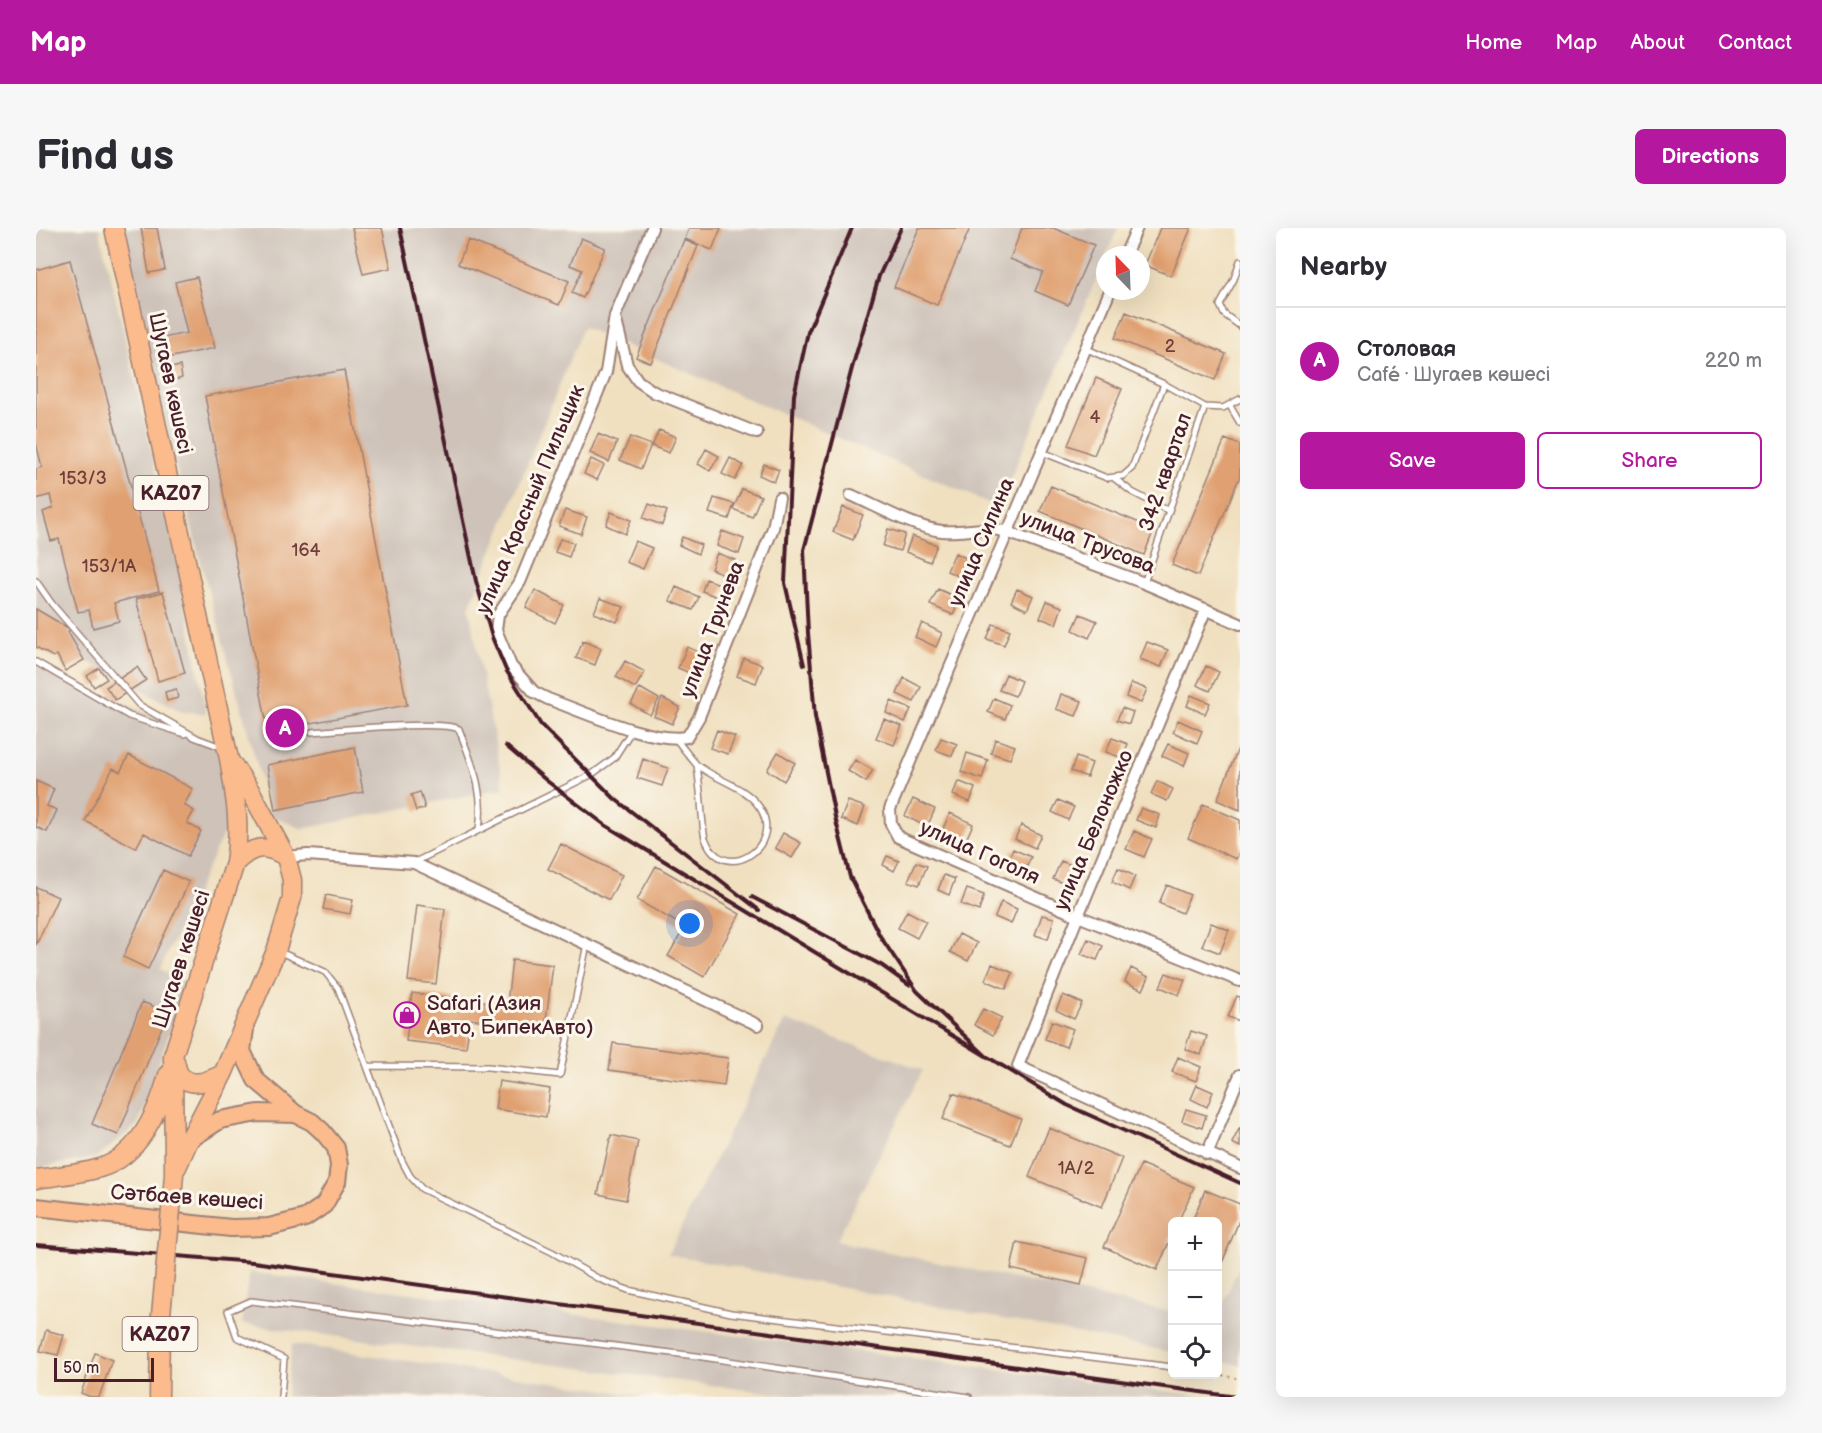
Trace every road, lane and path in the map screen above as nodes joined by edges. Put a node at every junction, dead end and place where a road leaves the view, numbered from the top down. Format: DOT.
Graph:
graph roads {
  1 [pos="114,228"];
  2 [pos="652,228"];
  3 [pos="1137,228"];
  4 [pos="1129,246"];
  5 [pos="1240,261"];
  6 [pos="1106,300"];
  7 [pos="615,316"];
  8 [pos="1240,327"];
  9 [pos="1085,348"];
  10 [pos="1164,384"];
  11 [pos="1240,399"];
  12 [pos="1205,406"];
  13 [pos="1230,406"];
  14 [pos="1240,423"];
  15 [pos="757,434"];
  16 [pos="1041,451"];
  17 [pos="1114,478"];
  18 [pos="851,495"];
  19 [pos="779,498"];
  20 [pos="1169,510"];
  21 [pos="1006,532"];
  22 [pos="36,581"];
  23 [pos="1144,583"];
  24 [pos="1206,609"];
  25 [pos="1240,624"];
  26 [pos="36,662"];
  27 [pos="633,730"];
  28 [pos="312,732"];
  29 [pos="196,738"];
  30 [pos="675,739"];
  31 [pos="227,754"];
  32 [pos="697,765"];
  33 [pos="890,810"];
  34 [pos="479,829"];
  35 [pos="286,857"];
  36 [pos="414,862"];
  37 [pos="235,863"];
  38 [pos="1078,916"];
  39 [pos="587,943"];
  40 [pos="276,951"];
  41 [pos="1240,981"];
  42 [pos="246,1019"];
  43 [pos="758,1025"];
  44 [pos="173,1056"];
  45 [pos="367,1066"];
  46 [pos="223,1074"];
  47 [pos="1240,1075"];
  48 [pos="296,1114"];
  49 [pos="189,1140"];
  50 [pos="1207,1154"];
  51 [pos="1240,1168"];
  52 [pos="174,1174"];
  53 [pos="36,1179"];
  54 [pos="36,1207"];
  55 [pos="1168,1366"];
  56 [pos="1222,1375"];
  57 [pos="1240,1379"];
  58 [pos="159,1397"];
  59 [pos="281,1397"];
  60 [pos="969,1397"];
  1 -- 31 [label="highway, Шугаев көшесі / KAZ07"];
  2 -- 7 [label="street, улица Красный Пильщик"];
  3 -- 4 [label="street"];
  5 -- 8 [label="lane"];
  6 -- 9 [label="street, улица Силина"];
  7 -- 15 [label="street"];
  7 -- 27 [label="street, улица Красный Пильщик"];
  9 -- 10 [label="lane"];
  9 -- 16 [label="street, улица Силина"];
  10 -- 12 [label="lane"];
  10 -- 17 [label="lane"];
  11 -- 13 [label="lane"];
  12 -- 13 [label="lane"];
  12 -- 20 [label="lane, 342 квартал"];
  13 -- 14 [label="lane"];
  16 -- 17 [label="lane"];
  16 -- 21 [label="street, улица Силина"];
  17 -- 20 [label="lane"];
  18 -- 21 [label="street, улица Трусова"];
  19 -- 30 [label="street, улица Трунева"];
  20 -- 23 [label="lane, 342 квартал"];
  21 -- 23 [label="street, улица Трусова"];
  21 -- 33 [label="street, улица Силина"];
  22 -- 29 [label="lane"];
  23 -- 24 [label="street, улица Трусова"];
  24 -- 25 [label="street, улица Трусова"];
  24 -- 38 [label="street, улица Белоножко"];
  26 -- 29 [label="lane"];
  27 -- 30 [label="street"];
  27 -- 34 [label="lane"];
  28 -- 34 [label="lane"];
  29 -- 31 [label="lane"];
  30 -- 32 [label="lane"];
  31 -- 35 [label="highway, Шугаев көшесі / KAZ07"];
  31 -- 37 [label="highway, Шугаев көшесі / KAZ07"];
  32 -- 32 [label="lane"];
  33 -- 38 [label="street, улица Гоголя"];
  34 -- 36 [label="lane"];
  35 -- 36 [label="street"];
  35 -- 37 [label="highway"];
  35 -- 40 [label="highway, Шугаев көшесі / KAZ07"];
  36 -- 39 [label="street"];
  37 -- 44 [label="highway, Шугаев көшесі / KAZ07"];
  38 -- 41 [label="street, улица Гоголя"];
  38 -- 50 [label="street, улица Белоножко"];
  39 -- 43 [label="street"];
  39 -- 45 [label="lane"];
  40 -- 42 [label="highway, Шугаев көшесі / KAZ07"];
  40 -- 45 [label="lane"];
  42 -- 46 [label="highway, Шугаев көшесі / KAZ07"];
  42 -- 48 [label="main road, Сәтбаев көшесі"];
  44 -- 46 [label="highway"];
  44 -- 52 [label="highway, Шугаев көшесі / KAZ07"];
  44 -- 53 [label="highway"];
  45 -- 55 [label="lane"];
  46 -- 49 [label="highway, KAZ07"];
  47 -- 50 [label="street"];
  48 -- 49 [label="main road"];
  48 -- 54 [label="main road, Сәтбаев көшесі"];
  49 -- 52 [label="highway, Шугаев көшесі"];
  50 -- 51 [label="street"];
  52 -- 58 [label="highway, Шугаев көшесі / KAZ07, bridge"];
  56 -- 57 [label="path"];
  59 -- 60 [label="lane"];
}
